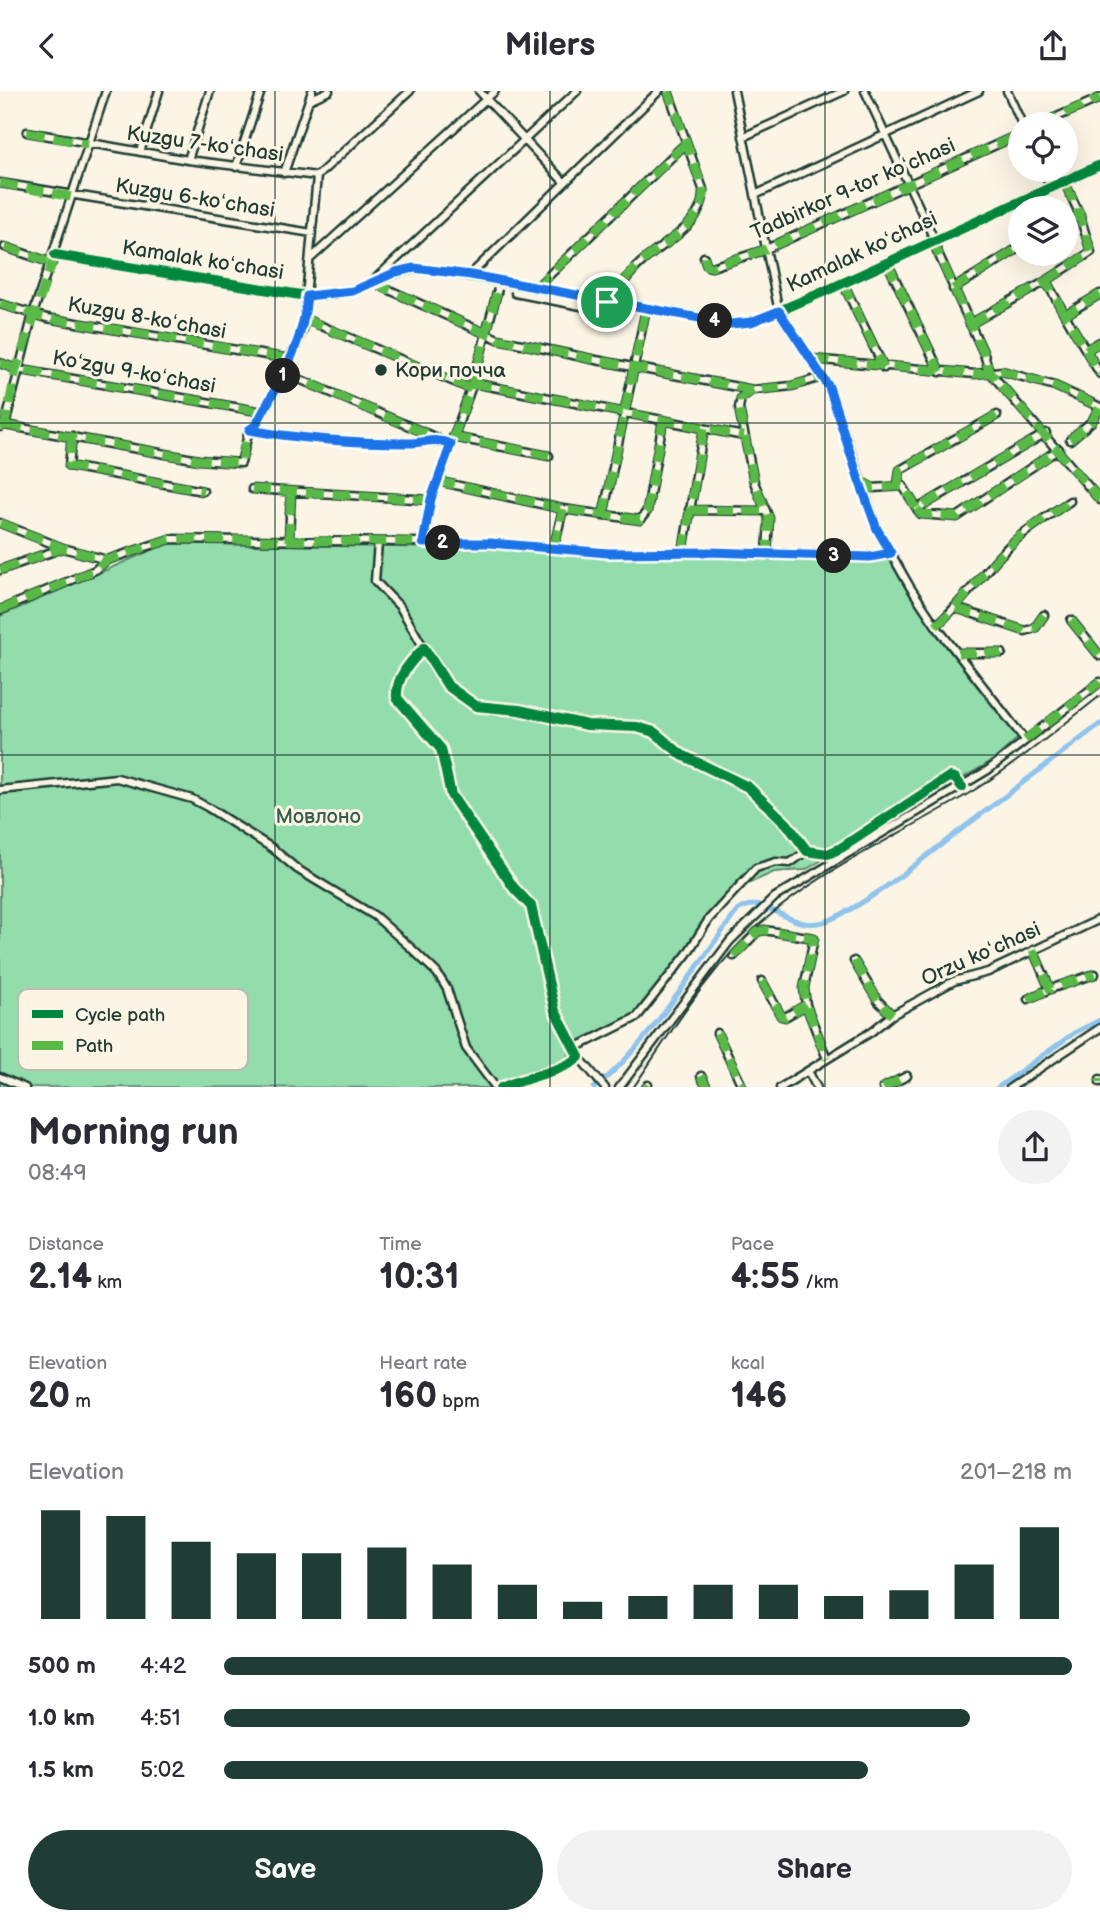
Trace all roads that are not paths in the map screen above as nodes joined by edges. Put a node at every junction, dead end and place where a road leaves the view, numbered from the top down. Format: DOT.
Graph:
graph roads {
  1 [pos="106,91"];
  2 [pos="159,91"];
  3 [pos="210,91"];
  4 [pos="261,91"];
  5 [pos="312,91"];
  6 [pos="329,91"];
  7 [pos="410,91"];
  8 [pos="480,91"];
  9 [pos="495,91"];
  10 [pos="576,91"];
  11 [pos="659,91"];
  12 [pos="668,91"];
  13 [pos="734,91"];
  14 [pos="844,91"];
  15 [pos="865,91"];
  16 [pos="979,91"];
  17 [pos="1007,91"];
  18 [pos="1100,98"];
  19 [pos="486,99"];
  20 [pos="309,100"];
  21 [pos="1017,112"];
  22 [pos="1068,112"];
  23 [pos="27,132"];
  24 [pos="885,134"];
  25 [pos="743,137"];
  26 [pos="1008,139"];
  27 [pos="523,141"];
  28 [pos="88,144"];
  29 [pos="685,144"];
  30 [pos="140,152"];
  31 [pos="188,160"];
  32 [pos="1100,165"];
  33 [pos="236,167"];
  34 [pos="284,173"];
  35 [pos="1078,175"];
  36 [pos="317,176"];
  37 [pos="564,182"];
  38 [pos="1048,182"];
  39 [pos="1061,182"];
  40 [pos="1064,182"];
  41 [pos="0,183"];
  42 [pos="909,184"];
  43 [pos="1050,186"];
  44 [pos="755,195"];
  45 [pos="72,197"];
  46 [pos="1080,215"];
  47 [pos="312,233"];
  48 [pos="933,240"];
  49 [pos="5,247"];
  50 [pos="764,250"];
  51 [pos="55,255"];
  52 [pos="1008,255"];
  53 [pos="704,257"];
  54 [pos="310,259"];
  55 [pos="887,262"];
  56 [pos="52,263"];
  57 [pos="471,275"];
  58 [pos="500,281"];
  59 [pos="1045,281"];
  60 [pos="843,283"];
  61 [pos="372,284"];
  62 [pos="536,288"];
  63 [pos="953,289"];
  64 [pos="515,293"];
  65 [pos="1100,294"];
  66 [pos="307,296"];
  67 [pos="598,301"];
  68 [pos="607,302"];
  69 [pos="0,304"];
  70 [pos="646,309"];
  71 [pos="779,311"];
  72 [pos="33,314"];
  73 [pos="1065,315"];
  74 [pos="305,319"];
  75 [pos="970,324"];
  76 [pos="488,334"];
  77 [pos="1100,342"];
  78 [pos="1086,350"];
  79 [pos="290,359"];
  80 [pos="812,359"];
  81 [pos="0,363"];
  82 [pos="632,367"];
  83 [pos="884,368"];
  84 [pos="16,369"];
  85 [pos="989,371"];
  86 [pos="940,372"];
  87 [pos="285,373"];
  88 [pos="1100,374"];
  89 [pos="822,377"];
  90 [pos="472,386"];
  91 [pos="753,390"];
  92 [pos="262,412"];
  93 [pos="624,413"];
  94 [pos="997,415"];
  95 [pos="663,421"];
  96 [pos="3,426"];
  97 [pos="704,428"];
  98 [pos="249,430"];
  99 [pos="1046,433"];
  100 [pos="72,436"];
  101 [pos="744,436"];
  102 [pos="439,439"];
  103 [pos="452,440"];
  104 [pos="1070,440"];
  105 [pos="1059,449"];
  106 [pos="549,456"];
  107 [pos="859,480"];
  108 [pos="437,481"];
  109 [pos="898,485"];
  110 [pos="252,489"];
  111 [pos="203,491"];
  112 [pos="291,492"];
  113 [pos="431,499"];
  114 [pos="1100,500"];
  115 [pos="1070,501"];
  116 [pos="564,509"];
  117 [pos="917,509"];
  118 [pos="689,510"];
  119 [pos="764,511"];
  120 [pos="603,516"];
  121 [pos="0,523"];
  122 [pos="289,541"];
  123 [pos="379,543"];
  124 [pos="423,543"];
  125 [pos="554,547"];
  126 [pos="63,548"];
  127 [pos="683,552"];
  128 [pos="891,553"];
  129 [pos="767,554"];
  130 [pos="107,560"];
  131 [pos="0,570"];
  132 [pos="956,608"];
  133 [pos="0,610"];
  134 [pos="1044,615"];
  135 [pos="1071,620"];
  136 [pos="936,626"];
  137 [pos="424,648"];
  138 [pos="958,653"];
  139 [pos="1002,653"];
  140 [pos="1100,656"];
  141 [pos="1100,682"];
  142 [pos="1025,740"];
  143 [pos="962,787"];
  144 [pos="0,790"];
  145 [pos="807,851"];
  146 [pos="1100,919"];
  147 [pos="1033,950"];
  148 [pos="734,955"];
  149 [pos="854,961"];
  150 [pos="1095,974"];
  151 [pos="762,981"];
  152 [pos="1050,989"];
  153 [pos="1028,999"];
  154 [pos="806,1005"];
  155 [pos="892,1015"];
  156 [pos="1100,1028"];
  157 [pos="716,1033"];
  158 [pos="575,1048"];
  159 [pos="579,1057"];
  160 [pos="827,1059"];
  161 [pos="808,1071"];
  162 [pos="701,1076"];
  163 [pos="907,1076"];
  164 [pos="0,1077"];
  165 [pos="25,1087"];
  166 [pos="498,1087"];
  167 [pos="605,1087"];
  168 [pos="619,1087"];
  169 [pos="707,1087"];
  170 [pos="743,1087"];
  171 [pos="780,1087"];
  172 [pos="817,1087"];
  173 [pos="883,1087"];
  174 [pos="1010,1087"];
  1 -- 28 [label="street"];
  2 -- 30 [label="street"];
  3 -- 31 [label="street"];
  4 -- 33 [label="street"];
  5 -- 20 [label="street"];
  6 -- 20 [label="street"];
  7 -- 36 [label="street"];
  8 -- 19 [label="street"];
  9 -- 19 [label="street"];
  10 -- 27 [label="street"];
  11 -- 37 [label="street"];
  12 -- 29 [label="street"];
  13 -- 25 [label="street"];
  14 -- 25 [label="street"];
  15 -- 24 [label="street"];
  16 -- 24 [label="street"];
  17 -- 21 [label="street"];
  18 -- 22 [label="street"];
  19 -- 27 [label="street"];
  19 -- 54 [label="street"];
  20 -- 34 [label="street"];
  23 -- 28 [label="street, Kuzgu 7-koʻchasi"];
  24 -- 42 [label="street"];
  24 -- 44 [label="street"];
  25 -- 44 [label="street"];
  26 -- 42 [label="street, Tadbirkor 9-tor koʻchasi"];
  27 -- 37 [label="street"];
  27 -- 61 [label="street"];
  28 -- 30 [label="street, Kuzgu 7-koʻchasi"];
  28 -- 45 [label="street"];
  29 -- 62 [label="street"];
  29 -- 68 [label="street"];
  30 -- 31 [label="street, Kuzgu 7-koʻchasi"];
  31 -- 33 [label="street, Kuzgu 7-koʻchasi"];
  32 -- 35 [label="street, Kamalak koʻchasi"];
  33 -- 34 [label="street, Kuzgu 7-koʻchasi"];
  34 -- 36 [label="street, Kuzgu 7-koʻchasi"];
  36 -- 47 [label="street"];
  37 -- 57 [label="street"];
  38 -- 43 [label="street"];
  39 -- 43 [label="street, Kamalak koʻchasi"];
  40 -- 46 [label="street"];
  41 -- 45 [label="street, Kuzgu 6-koʻchasi"];
  42 -- 48 [label="street"];
  42 -- 50 [label="street, Tadbirkor 9-tor koʻchasi"];
  43 -- 48 [label="street, Kamalak koʻchasi"];
  44 -- 50 [label="street"];
  45 -- 47 [label="street, Kuzgu 6-koʻchasi"];
  45 -- 51 [label="street"];
  46 -- 59 [label="street"];
  47 -- 54 [label="street"];
  48 -- 55 [label="street, Kamalak koʻchasi"];
  48 -- 63 [label="street"];
  49 -- 56 [label="street"];
  50 -- 53 [label="street, Tadbirkor 9-tor koʻchasi"];
  50 -- 71 [label="street"];
  51 -- 56 [label="street"];
  51 -- 66 [label="street, Kamalak koʻchasi"];
  52 -- 63 [label="street"];
  54 -- 66 [label="street"];
  55 -- 60 [label="street, Kamalak koʻchasi"];
  55 -- 86 [label="street"];
  56 -- 72 [label="street"];
  57 -- 58 [label="street, Kamalak koʻchasi"];
  57 -- 61 [label="street, Kamalak koʻchasi"];
  58 -- 62 [label="street, Kamalak koʻchasi"];
  58 -- 76 [label="street"];
  59 -- 73 [label="street"];
  59 -- 75 [label="street"];
  60 -- 71 [label="street, Kamalak koʻchasi"];
  60 -- 83 [label="street"];
  61 -- 66 [label="street, Kamalak koʻchasi"];
  61 -- 76 [label="street"];
  62 -- 67 [label="street, Kamalak koʻchasi"];
  63 -- 75 [label="street"];
  64 -- 67 [label="street"];
  65 -- 73 [label="street"];
  66 -- 74 [label="street"];
  67 -- 68 [label="street, Kamalak koʻchasi"];
  68 -- 70 [label="street, Kamalak koʻchasi"];
  69 -- 72 [label="street, Kuzgu 8-koʻchasi"];
  70 -- 71 [label="street, Kamalak koʻchasi"];
  70 -- 82 [label="street"];
  71 -- 80 [label="street"];
  72 -- 79 [label="street, Kuzgu 8-koʻchasi"];
  72 -- 84 [label="street"];
  73 -- 78 [label="street"];
  74 -- 79 [label="street"];
  74 -- 90 [label="street"];
  75 -- 85 [label="street"];
  76 -- 82 [label="street"];
  76 -- 90 [label="street"];
  77 -- 78 [label="street"];
  78 -- 88 [label="street"];
  79 -- 87 [label="street"];
  80 -- 83 [label="street"];
  80 -- 89 [label="street"];
  81 -- 84 [label="street, Koʻzgu 9-koʻchasi"];
  82 -- 91 [label="street"];
  82 -- 93 [label="street"];
  83 -- 86 [label="street"];
  84 -- 92 [label="street, Koʻzgu 9-koʻchasi"];
  84 -- 96 [label="street"];
  85 -- 86 [label="street"];
  85 -- 99 [label="street"];
  85 -- 104 [label="street"];
  87 -- 92 [label="street"];
  87 -- 102 [label="street"];
  89 -- 91 [label="street"];
  89 -- 107 [label="street"];
  90 -- 93 [label="street"];
  90 -- 103 [label="street"];
  91 -- 101 [label="street"];
  92 -- 98 [label="street"];
  93 -- 95 [label="street"];
  93 -- 120 [label="street"];
  94 -- 109 [label="street"];
  95 -- 97 [label="street"];
  95 -- 120 [label="street"];
  96 -- 100 [label="street"];
  97 -- 101 [label="street"];
  97 -- 118 [label="street"];
  98 -- 100 [label="street"];
  98 -- 102 [label="street"];
  99 -- 105 [label="street"];
  99 -- 117 [label="street"];
  100 -- 111 [label="street"];
  101 -- 119 [label="street"];
  102 -- 103 [label="street"];
  103 -- 106 [label="street"];
  103 -- 108 [label="street"];
  105 -- 114 [label="street"];
  105 -- 117 [label="street"];
  107 -- 109 [label="street"];
  107 -- 128 [label="street"];
  108 -- 113 [label="street"];
  108 -- 116 [label="street"];
  109 -- 117 [label="street"];
  110 -- 112 [label="street"];
  112 -- 113 [label="street"];
  112 -- 122 [label="street"];
  113 -- 124 [label="street"];
  115 -- 132 [label="street"];
  116 -- 120 [label="street"];
  116 -- 125 [label="street"];
  118 -- 119 [label="street"];
  118 -- 127 [label="street"];
  119 -- 129 [label="street"];
  121 -- 126 [label="street"];
  122 -- 123 [label="street"];
  122 -- 130 [label="street"];
  123 -- 124 [label="street"];
  123 -- 137 [label="street"];
  124 -- 125 [label="street"];
  125 -- 127 [label="street"];
  126 -- 130 [label="street"];
  126 -- 131 [label="street"];
  127 -- 129 [label="street"];
  128 -- 129 [label="street"];
  128 -- 136 [label="street"];
  130 -- 133 [label="street"];
  132 -- 134 [label="street"];
  132 -- 136 [label="street"];
  135 -- 140 [label="street"];
  136 -- 138 [label="street"];
  137 -- 145 [label="street"];
  137 -- 158 [label="street"];
  138 -- 139 [label="street"];
  138 -- 142 [label="street"];
  141 -- 142 [label="street"];
  142 -- 143 [label="street"];
  143 -- 145 [label="street"];
  143 -- 168 [label="street"];
  144 -- 166 [label="street"];
  145 -- 158 [label="street"];
  146 -- 147 [label="street, Orzu koʻchasi"];
  147 -- 152 [label="street"];
  147 -- 155 [label="street, Orzu koʻchasi"];
  148 -- 154 [label="street"];
  149 -- 155 [label="street"];
  150 -- 152 [label="street"];
  151 -- 154 [label="street"];
  152 -- 153 [label="street"];
  154 -- 160 [label="street"];
  155 -- 160 [label="street, Orzu koʻchasi"];
  156 -- 174 [label="street"];
  157 -- 170 [label="street"];
  158 -- 159 [label="street"];
  159 -- 166 [label="street"];
  159 -- 167 [label="street"];
  160 -- 161 [label="street, Orzu koʻchasi"];
  161 -- 171 [label="street, Orzu koʻchasi"];
  161 -- 172 [label="street"];
  162 -- 169 [label="street"];
  163 -- 173 [label="street"];
  164 -- 165 [label="street"];
}
